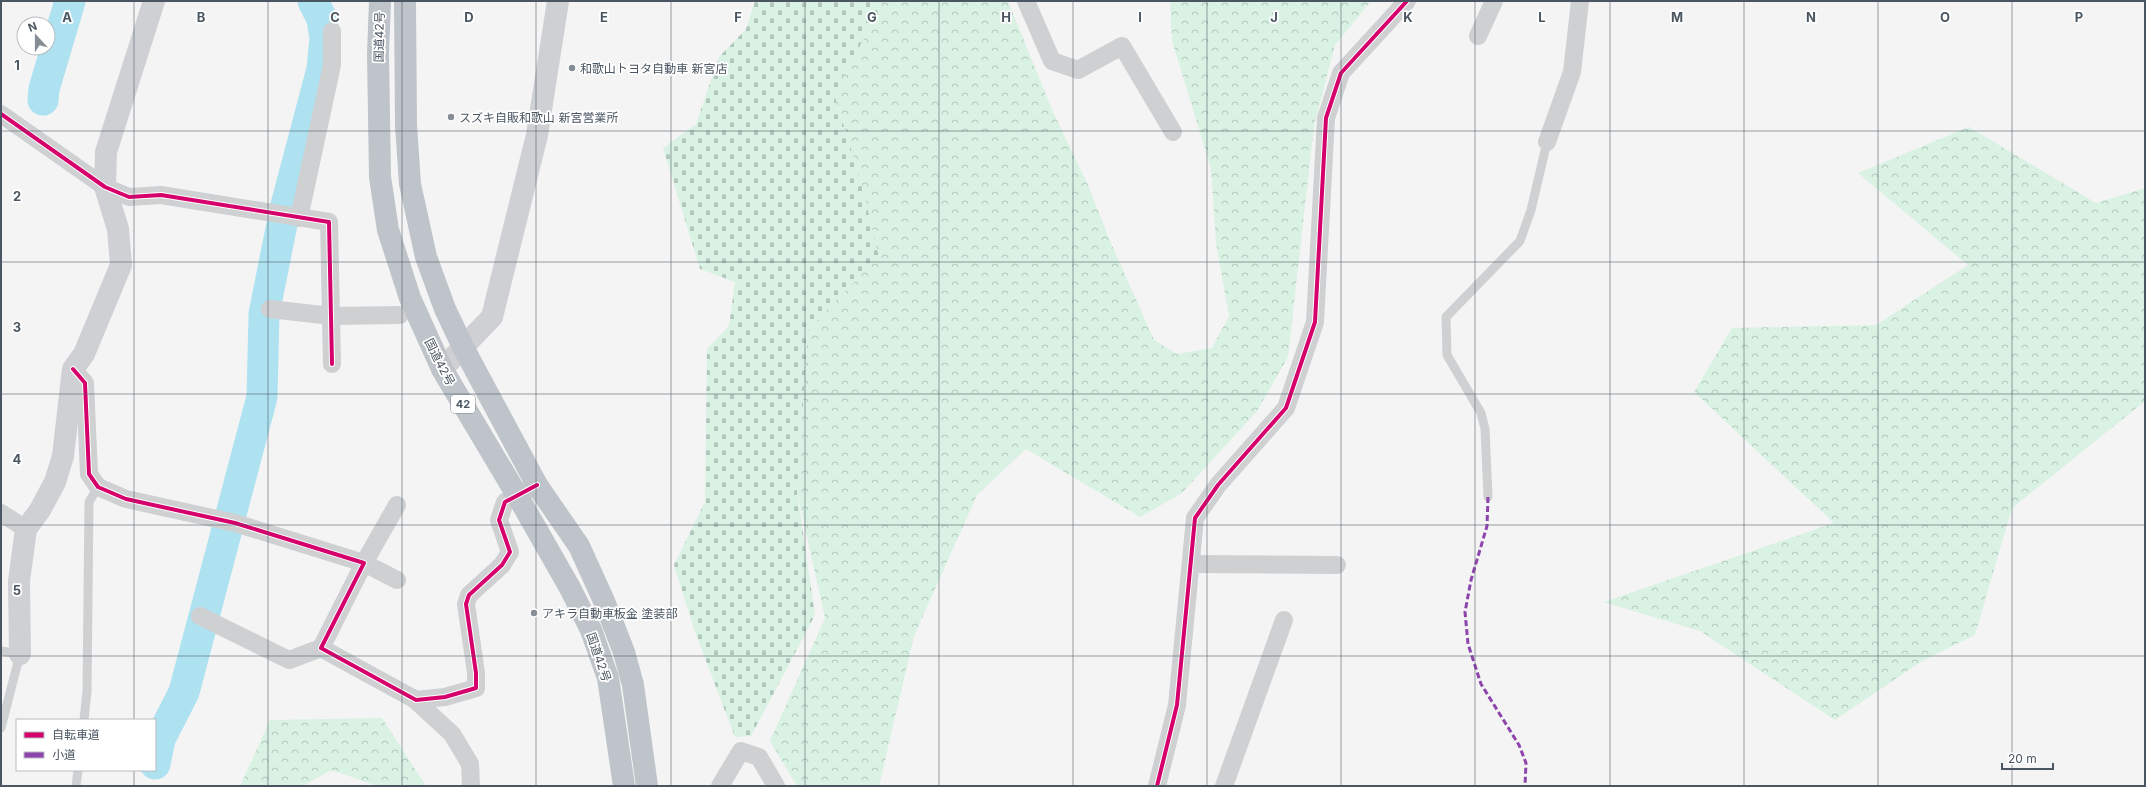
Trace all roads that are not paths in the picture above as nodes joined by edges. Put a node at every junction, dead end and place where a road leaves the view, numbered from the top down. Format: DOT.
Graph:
graph roads {
  1 [pos="154,1"];
  2 [pos="380,1"];
  3 [pos="406,1"];
  4 [pos="558,1"];
  5 [pos="1026,1"];
  6 [pos="1407,1"];
  7 [pos="1494,1"];
  8 [pos="1580,1"];
  9 [pos="332,31"];
  10 [pos="1478,36"];
  11 [pos="1,114"];
  12 [pos="1174,132"];
  13 [pos="1547,142"];
  14 [pos="105,187"];
  15 [pos="299,218"];
  16 [pos="270,308"];
  17 [pos="400,315"];
  18 [pos="331,316"];
  19 [pos="464,348"];
  20 [pos="332,364"];
  21 [pos="74,369"];
  22 [pos="442,369"];
  23 [pos="537,485"];
  24 [pos="98,487"];
  25 [pos="517,495"];
  26 [pos="1488,497"];
  27 [pos="397,505"];
  28 [pos="1,513"];
  29 [pos="26,529"];
  30 [pos="364,563"];
  31 [pos="1190,564"];
  32 [pos="1337,566"];
  33 [pos="397,580"];
  34 [pos="200,616"];
  35 [pos="1284,620"];
  36 [pos="321,648"];
  37 [pos="11,653"];
  38 [pos="413,698"];
  39 [pos="84,719"];
  40 [pos="1,728"];
  41 [pos="78,771"];
  42 [pos="1162,785"];
  43 [pos="76,786"];
  44 [pos="471,786"];
  45 [pos="624,786"];
  46 [pos="647,786"];
  47 [pos="720,786"];
  48 [pos="776,786"];
  49 [pos="1224,786"];
  1 -- 14 [label="street"];
  2 -- 22 [label="highway, 国道42号 / 42"];
  3 -- 19 [label="highway, 国道42号 / 42"];
  4 -- 19 [label="street"];
  5 -- 12 [label="street"];
  6 -- 31 [label="street"];
  7 -- 10 [label="street"];
  8 -- 13 [label="street"];
  9 -- 15 [label="street"];
  11 -- 14 [label="street"];
  13 -- 26 [label="lane"];
  14 -- 15 [label="street"];
  14 -- 21 [label="street"];
  15 -- 18 [label="street"];
  16 -- 18 [label="street"];
  17 -- 18 [label="street"];
  18 -- 20 [label="street"];
  19 -- 22 [label="street"];
  19 -- 23 [label="highway, 国道42号 / 42"];
  21 -- 24 [label="street"];
  21 -- 29 [label="street"];
  22 -- 25 [label="highway, 国道42号 / 42"];
  23 -- 25 [label="street"];
  23 -- 46 [label="highway, 国道42号 / 42"];
  24 -- 30 [label="street"];
  24 -- 39 [label="lane"];
  25 -- 38 [label="street"];
  25 -- 45 [label="highway, 国道42号 / 42"];
  27 -- 30 [label="street"];
  28 -- 29 [label="street"];
  29 -- 37 [label="street"];
  30 -- 33 [label="street"];
  30 -- 36 [label="street"];
  31 -- 32 [label="street"];
  31 -- 42 [label="street"];
  34 -- 36 [label="street"];
  35 -- 49 [label="street"];
  36 -- 38 [label="street"];
  37 -- 40 [label="lane"];
  38 -- 44 [label="street"];
  41 -- 43 [label="lane"];
  47 -- 48 [label="street"];
}
